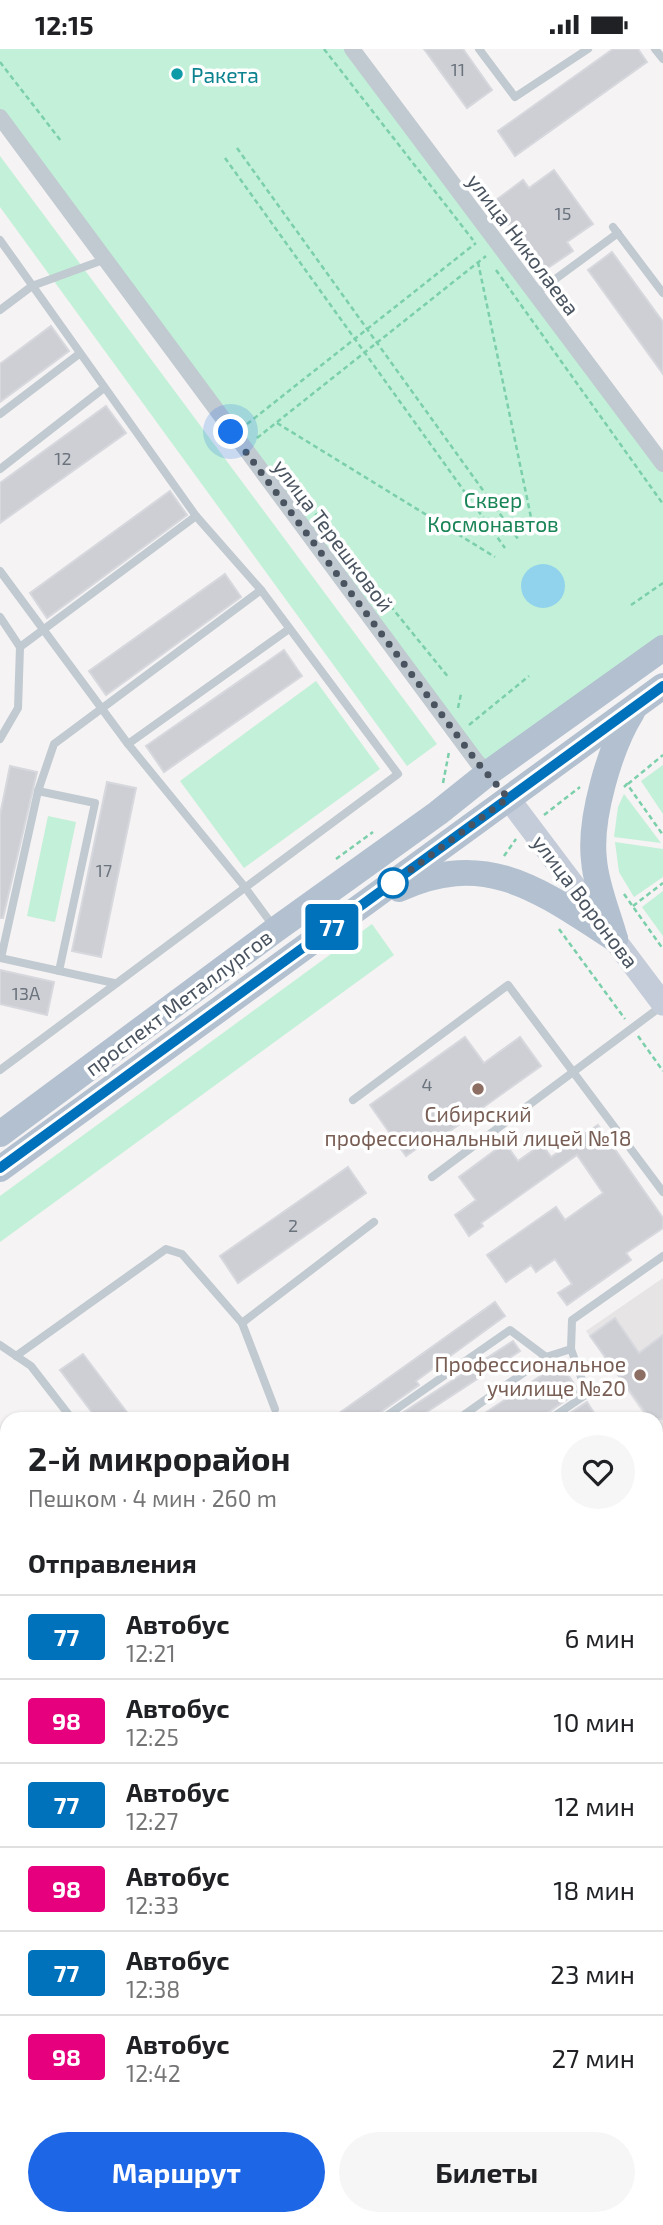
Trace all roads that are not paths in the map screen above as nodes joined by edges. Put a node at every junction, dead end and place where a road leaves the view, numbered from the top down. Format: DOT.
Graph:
graph roads {
  1 [pos="352,49"];
  2 [pos="479,49"];
  3 [pos="588,49"];
  4 [pos="655,49"];
  5 [pos="663,59"];
  6 [pos="0,117"];
  7 [pos="0,240"];
  8 [pos="103,260"];
  9 [pos="32,286"];
  10 [pos="663,293"];
  11 [pos="536,294"];
  12 [pos="0,310"];
  13 [pos="79,354"];
  14 [pos="104,388"];
  15 [pos="0,414"];
  16 [pos="663,464"];
  17 [pos="0,469"];
  18 [pos="197,516"];
  19 [pos="0,571"];
  20 [pos="261,590"];
  21 [pos="0,617"];
  22 [pos="45,629"];
  23 [pos="289,629"];
  24 [pos="20,647"];
  25 [pos="663,648"];
  26 [pos="663,686"];
  27 [pos="636,706"];
  28 [pos="101,708"];
  29 [pos="0,739"];
  30 [pos="128,744"];
  31 [pos="488,773"];
  32 [pos="38,791"];
  33 [pos="508,798"];
  34 [pos="244,886"];
  35 [pos="361,906"];
  36 [pos="275,930"];
  37 [pos="615,939"];
  38 [pos="1,958"];
  39 [pos="59,971"];
  40 [pos="114,983"];
  41 [pos="663,1005"];
  42 [pos="0,1070"];
  43 [pos="574,1074"];
  44 [pos="353,1100"];
  45 [pos="0,1134"];
  46 [pos="0,1168"];
  47 [pos="432,1177"];
  48 [pos="663,1192"];
  49 [pos="374,1222"];
  50 [pos="663,1256"];
  51 [pos="242,1323"];
  52 [pos="0,1346"];
  53 [pos="571,1349"];
  54 [pos="16,1356"];
  55 [pos="546,1357"];
  56 [pos="275,1409"];
  57 [pos="67,1412"];
  58 [pos="392,1412"];
  59 [pos="468,1412"];
  60 [pos="560,1412"];
  1 -- 11 [label="street, улица Николаева"];
  2 -- 3 [label="lane"];
  4 -- 5 [label="lane"];
  6 -- 8 [label="street, улица Терешковой"];
  7 -- 9 [label="lane"];
  8 -- 9 [label="lane"];
  8 -- 31 [label="street, улица Терешковой"];
  9 -- 12 [label="lane"];
  9 -- 13 [label="lane"];
  10 -- 11 [label="lane"];
  11 -- 16 [label="street, улица Николаева"];
  13 -- 14 [label="lane"];
  13 -- 15 [label="lane"];
  14 -- 17 [label="lane"];
  14 -- 18 [label="lane"];
  18 -- 20 [label="lane"];
  18 -- 22 [label="lane"];
  19 -- 22 [label="lane"];
  20 -- 23 [label="lane"];
  20 -- 28 [label="lane"];
  21 -- 24 [label="lane"];
  22 -- 24 [label="lane"];
  22 -- 28 [label="lane"];
  23 -- 30 [label="lane"];
  23 -- 34 [label="lane"];
  24 -- 29 [label="lane"];
  25 -- 31 [label="main road, проспект Металлургов"];
  26 -- 27 [label="main road, проспект Металлургов"];
  27 -- 33 [label="main road, проспект Металлургов"];
  27 -- 37 [label="main road"];
  28 -- 30 [label="lane"];
  28 -- 32 [label="lane"];
  30 -- 34 [label="lane"];
  31 -- 33 [label="main road"];
  31 -- 36 [label="main road, проспект Металлургов"];
  32 -- 38 [label="lane"];
  32 -- 39 [label="lane"];
  33 -- 35 [label="main road, проспект Металлургов"];
  33 -- 37 [label="main road, улица Воронова"];
  34 -- 36 [label="lane"];
  34 -- 40 [label="lane"];
  35 -- 37 [label="main road"];
  35 -- 46 [label="main road, проспект Металлургов"];
  36 -- 45 [label="main road, проспект Металлургов"];
  37 -- 41 [label="main road, улица Воронова"];
  38 -- 39 [label="lane"];
  39 -- 40 [label="lane"];
  40 -- 42 [label="lane"];
  41 -- 43 [label="lane"];
  43 -- 44 [label="lane"];
  43 -- 47 [label="lane"];
  43 -- 48 [label="lane"];
  49 -- 51 [label="lane"];
  50 -- 53 [label="lane"];
  51 -- 54 [label="lane"];
  51 -- 56 [label="lane"];
  52 -- 54 [label="lane"];
  53 -- 55 [label="lane"];
  53 -- 60 [label="lane"];
  54 -- 57 [label="lane"];
  55 -- 58 [label="lane"];
  55 -- 59 [label="lane"];
}
